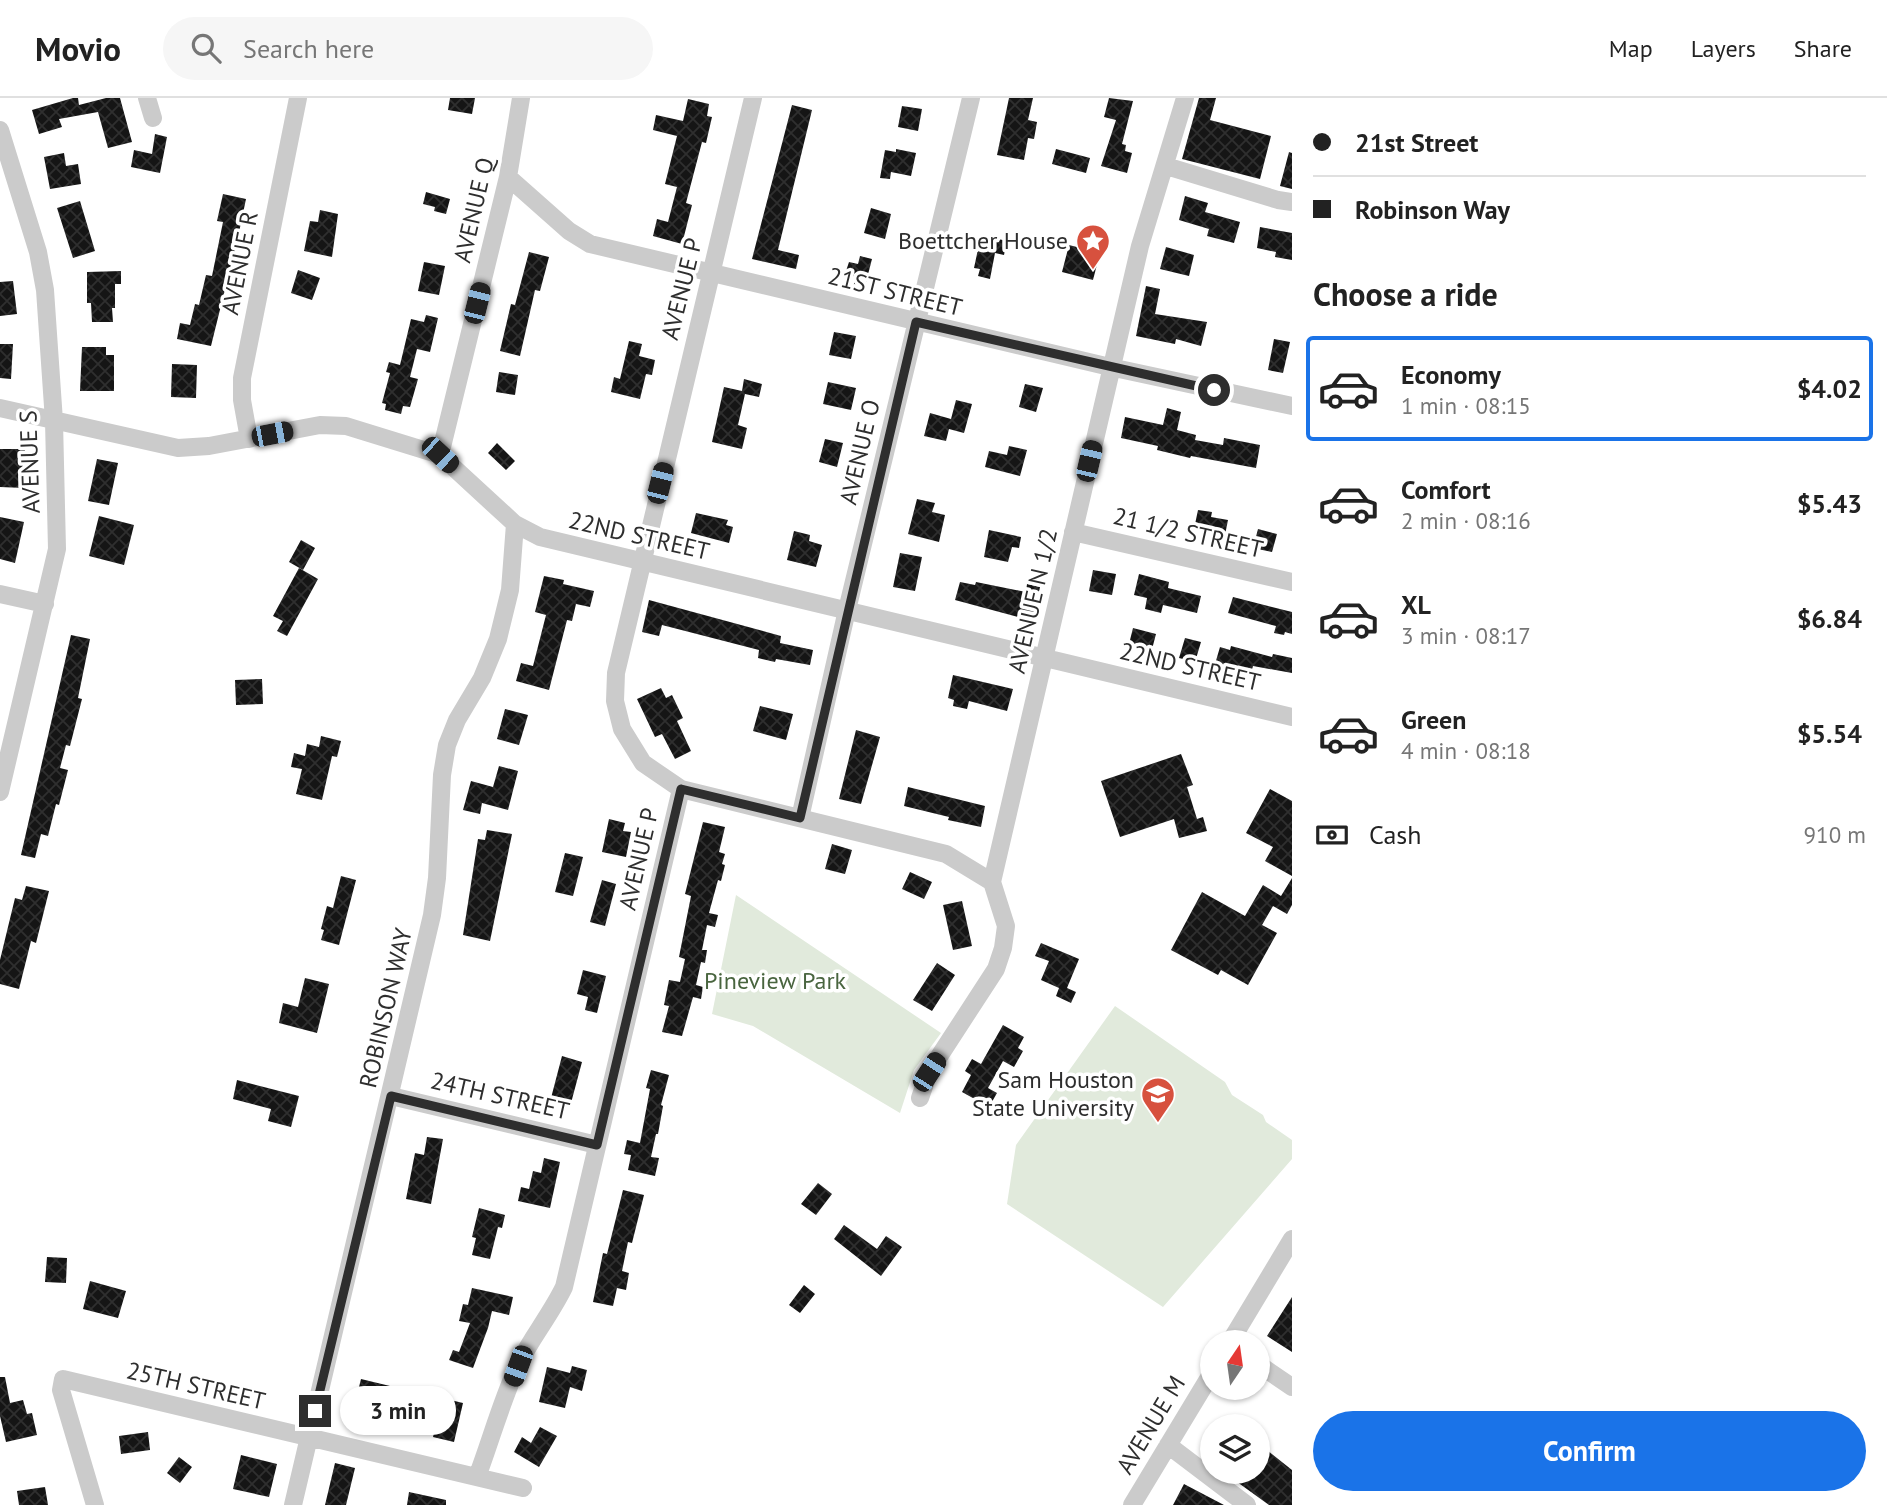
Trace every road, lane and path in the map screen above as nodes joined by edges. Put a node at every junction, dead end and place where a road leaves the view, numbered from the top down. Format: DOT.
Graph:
graph roads {
  1 [pos="148,98"];
  2 [pos="298,98"];
  3 [pos="521,98"];
  4 [pos="753,98"];
  5 [pos="971,98"];
  6 [pos="1185,98"];
  7 [pos="153,118"];
  8 [pos="0,130"];
  9 [pos="1166,166"];
  10 [pos="508,177"];
  11 [pos="1292,202"];
  12 [pos="711,272"];
  13 [pos="916,322"];
  14 [pos="1110,367"];
  15 [pos="1292,406"];
  16 [pos="0,408"];
  17 [pos="54,421"];
  18 [pos="249,439"];
  19 [pos="440,455"];
  20 [pos="515,524"];
  21 [pos="1073,532"];
  22 [pos="640,562"];
  23 [pos="1292,582"];
  24 [pos="0,594"];
  25 [pos="45,604"];
  26 [pos="847,610"];
  27 [pos="1045,658"];
  28 [pos="1292,717"];
  29 [pos="681,789"];
  30 [pos="0,792"];
  31 [pos="800,818"];
  32 [pos="992,882"];
  33 [pos="391,1096"];
  34 [pos="919,1098"];
  35 [pos="597,1145"];
  36 [pos="1292,1239"];
  37 [pos="1237,1330"];
  38 [pos="1270,1372"];
  39 [pos="1292,1387"];
  40 [pos="1200,1393"];
  41 [pos="309,1438"];
  42 [pos="1168,1446"];
  43 [pos="477,1477"];
  44 [pos="523,1488"];
  45 [pos="96,1505"];
  46 [pos="293,1505"];
  47 [pos="1132,1505"];
  48 [pos="1247,1505"];
  1 -- 7 [label="street"];
  2 -- 18 [label="street, AVENUE R"];
  3 -- 10 [label="street, AVENUE Q"];
  4 -- 12 [label="street, AVENUE P"];
  5 -- 13 [label="street, AVENUE O"];
  6 -- 9 [label="street, AVENUE N 1/2"];
  8 -- 17 [label="street, AVENUE S"];
  9 -- 11 [label="street"];
  9 -- 14 [label="street, AVENUE N 1/2"];
  10 -- 12 [label="street, 21ST STREET"];
  10 -- 19 [label="street, AVENUE Q"];
  12 -- 13 [label="street, 21ST STREET"];
  12 -- 22 [label="street, AVENUE P"];
  13 -- 14 [label="street, 21ST STREET"];
  13 -- 26 [label="street, AVENUE O"];
  14 -- 15 [label="street, 21ST STREET"];
  14 -- 21 [label="street, AVENUE N 1/2"];
  16 -- 17 [label="street, 22ND STREET"];
  17 -- 18 [label="street, 22ND STREET"];
  17 -- 25 [label="street, AVENUE S"];
  18 -- 19 [label="street, 22ND STREET"];
  19 -- 20 [label="street, 22ND STREET"];
  20 -- 22 [label="street, 22ND STREET"];
  20 -- 33 [label="street, ROBINSON WAY"];
  21 -- 23 [label="street, 21 1/2 STREET"];
  21 -- 27 [label="street, AVENUE N 1/2"];
  22 -- 26 [label="street, 22ND STREET"];
  22 -- 29 [label="street, AVENUE P"];
  24 -- 25 [label="street"];
  25 -- 30 [label="street, AVENUE S"];
  26 -- 27 [label="street, 22ND STREET"];
  26 -- 31 [label="street, AVENUE O"];
  27 -- 28 [label="street, 22ND STREET"];
  27 -- 32 [label="street, AVENUE N 1/2"];
  29 -- 31 [label="street"];
  29 -- 35 [label="street, AVENUE P"];
  31 -- 32 [label="street"];
  32 -- 34 [label="street"];
  33 -- 35 [label="street, 24TH STREET"];
  33 -- 41 [label="street, ROBINSON WAY"];
  35 -- 43 [label="street, AVENUE P"];
  36 -- 37 [label="street"];
  38 -- 39 [label="street"];
  40 -- 42 [label="street, AVENUE M"];
  41 -- 43 [label="street, 25TH STREET"];
  41 -- 45 [label="street, 25TH STREET"];
  41 -- 46 [label="street, ROBINSON WAY"];
  42 -- 47 [label="street, AVENUE M"];
  42 -- 48 [label="street"];
  43 -- 44 [label="street, 25TH STREET"];
}
